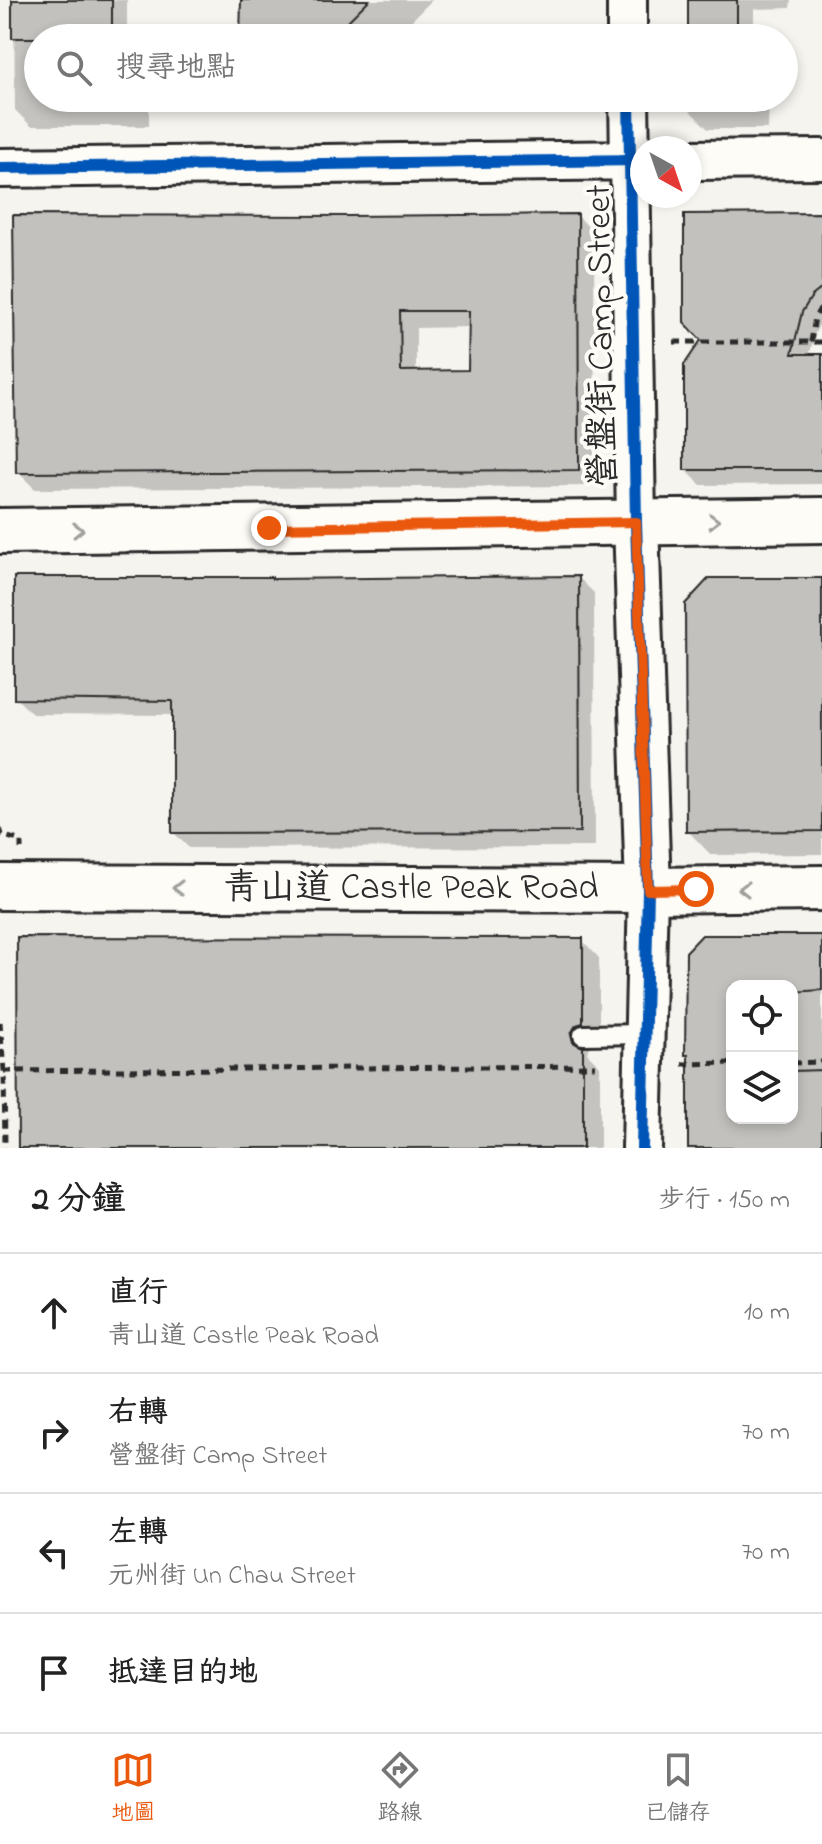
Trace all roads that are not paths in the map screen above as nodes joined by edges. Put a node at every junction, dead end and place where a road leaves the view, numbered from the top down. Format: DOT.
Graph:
graph roads {
  1 [pos="627,0"];
  2 [pos="627,24"];
  3 [pos="631,112"];
  4 [pos="633,136"];
  5 [pos="822,159"];
  6 [pos="630,160"];
  7 [pos="702,160"];
  8 [pos="0,168"];
  9 [pos="636,208"];
  10 [pos="822,520"];
  11 [pos="636,522"];
  12 [pos="0,531"];
  13 [pos="0,887"];
  14 [pos="822,888"];
  15 [pos="648,890"];
  16 [pos="645,1034"];
  17 [pos="583,1035"];
  18 [pos="642,1148"];
  1 -- 2 [label="street"];
  3 -- 4 [label="street, 營盤街 Camp Street"];
  5 -- 7 [label="street"];
  6 -- 8 [label="street"];
  9 -- 11 [label="street, 營盤街 Camp Street"];
  11 -- 10 [label="main road, one-way"];
  12 -- 11 [label="main road, one-way"];
  11 -- 15 [label="main road, 營盤街 Camp Street"];
  15 -- 13 [label="main road, 青山道 Castle Peak Road, one-way"];
  14 -- 15 [label="main road, 青山道 Castle Peak Road, one-way"];
  15 -- 16 [label="street, 營盤街 Camp Street"];
  16 -- 17 [label="lane"];
  16 -- 18 [label="street, 營盤街 Camp Street"];
}
